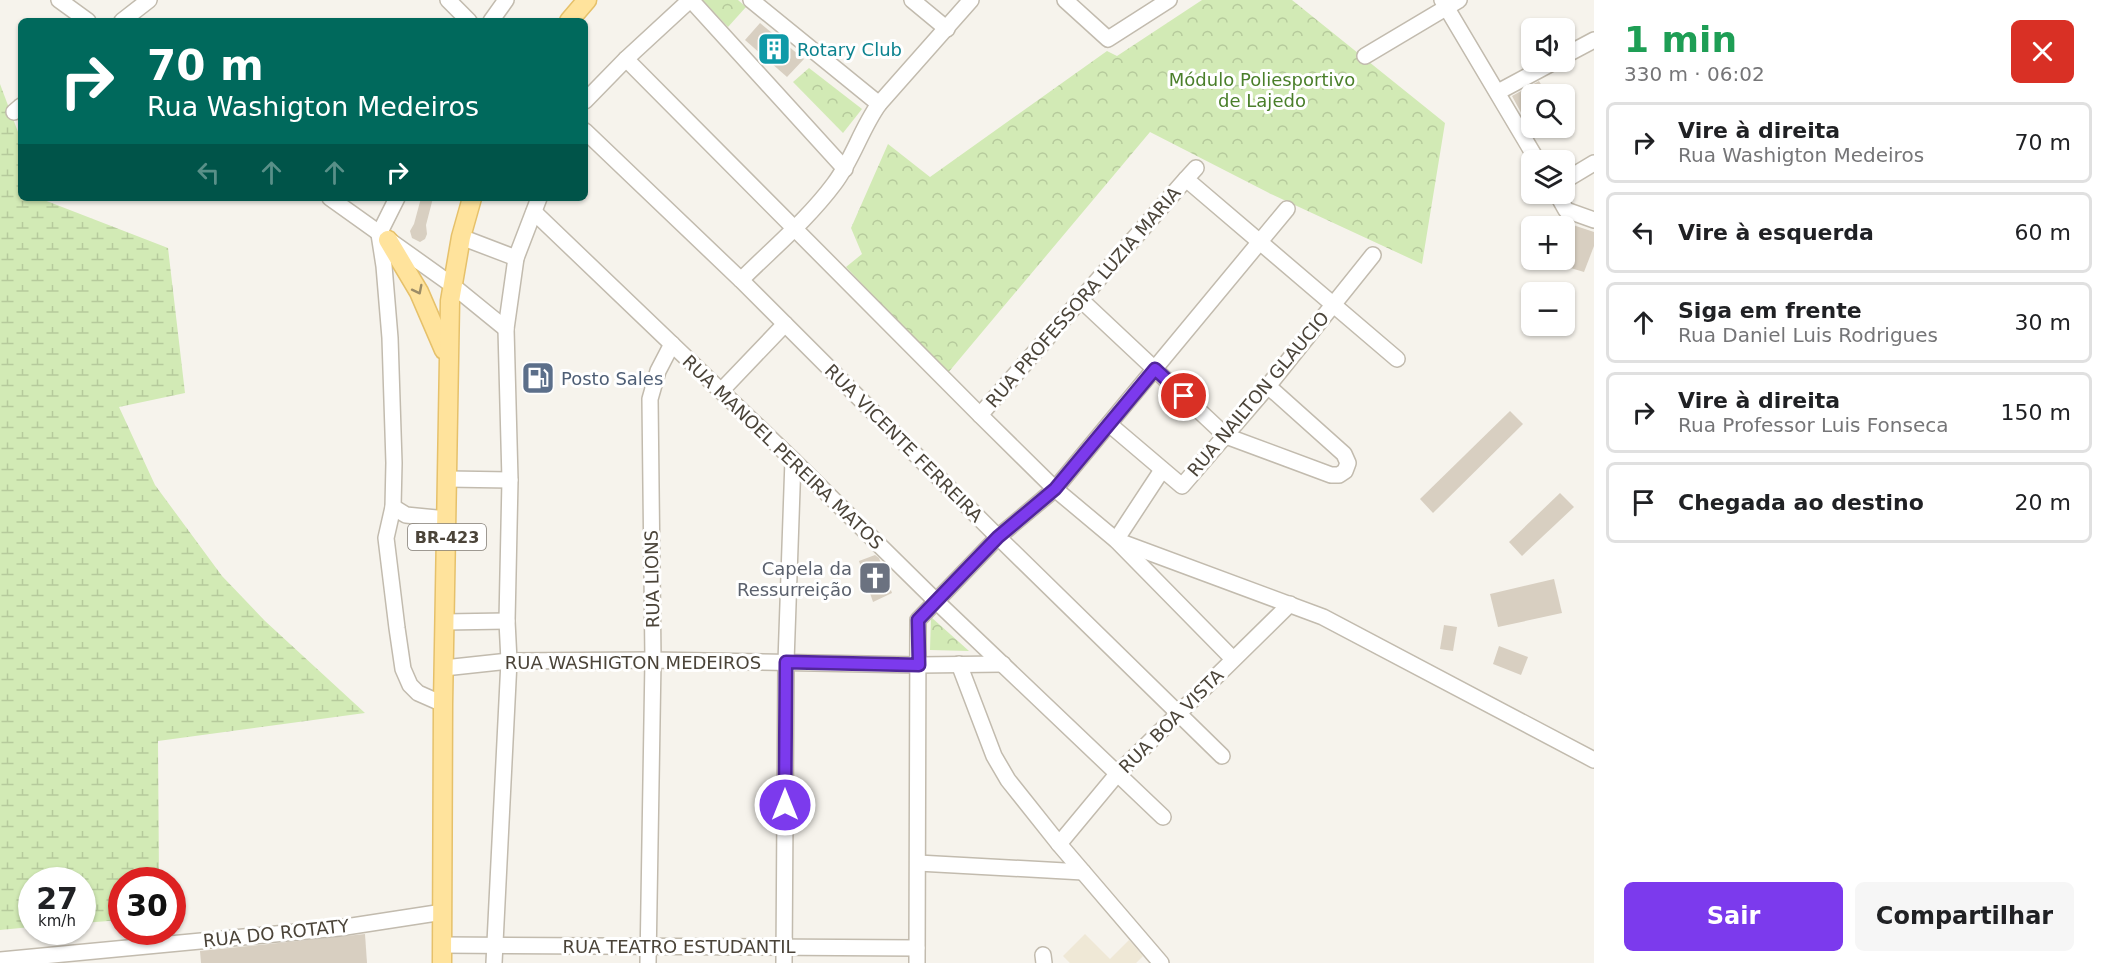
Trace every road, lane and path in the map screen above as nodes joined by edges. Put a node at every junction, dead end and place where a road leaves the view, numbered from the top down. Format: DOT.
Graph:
graph roads {
  1 [pos="58,0"];
  2 [pos="149,0"];
  3 [pos="448,0"];
  4 [pos="506,0"];
  5 [pos="587,0"];
  6 [pos="691,0"];
  7 [pos="751,0"];
  8 [pos="912,0"];
  9 [pos="971,0"];
  10 [pos="1065,0"];
  11 [pos="1169,0"];
  12 [pos="1449,2"];
  13 [pos="84,18"];
  14 [pos="126,18"];
  15 [pos="466,18"];
  16 [pos="493,18"];
  17 [pos="572,18"];
  18 [pos="947,29"];
  19 [pos="1594,40"];
  20 [pos="1575,50"];
  21 [pos="1365,56"];
  22 [pos="626,59"];
  23 [pos="1535,72"];
  24 [pos="1498,92"];
  25 [pos="588,98"];
  26 [pos="879,104"];
  27 [pos="588,134"];
  28 [pos="1532,150"];
  29 [pos="1594,163"];
  30 [pos="844,169"];
  31 [pos="1575,174"];
  32 [pos="334,201"];
  33 [pos="396,201"];
  34 [pos="471,201"];
  35 [pos="1563,204"];
  36 [pos="536,205"];
  37 [pos="1287,209"];
  38 [pos="1594,220"];
  39 [pos="794,229"];
  40 [pos="383,237"];
  41 [pos="461,237"];
  42 [pos="1261,241"];
  43 [pos="1372,255"];
  44 [pos="516,258"];
  45 [pos="741,280"];
  46 [pos="452,285"];
  47 [pos="1080,299"];
  48 [pos="1332,305"];
  49 [pos="785,324"];
  50 [pos="506,329"];
  51 [pos="672,344"];
  52 [pos="448,358"];
  53 [pos="1397,359"];
  54 [pos="1155,369"];
  55 [pos="1268,386"];
  56 [pos="721,391"];
  57 [pos="980,415"];
  58 [pos="1109,424"];
  59 [pos="1226,436"];
  60 [pos="793,460"];
  61 [pos="1162,470"];
  62 [pos="448,479"];
  63 [pos="510,480"];
  64 [pos="1055,489"];
  65 [pos="393,507"];
  66 [pos="447,519"];
  67 [pos="998,537"];
  68 [pos="1116,540"];
  69 [pos="936,601"];
  70 [pos="1290,604"];
  71 [pos="507,621"];
  72 [pos="445,622"];
  73 [pos="1233,659"];
  74 [pos="653,660"];
  75 [pos="509,661"];
  76 [pos="786,662"];
  77 [pos="959,664"];
  78 [pos="1003,664"];
  79 [pos="919,665"];
  80 [pos="444,668"];
  81 [pos="443,710"];
  82 [pos="1179,712"];
  83 [pos="1222,756"];
  84 [pos="1594,760"];
  85 [pos="1118,773"];
  86 [pos="1163,817"];
  87 [pos="1059,844"];
  88 [pos="918,863"];
  89 [pos="1083,872"];
  90 [pos="443,912"];
  91 [pos="494,945"];
  92 [pos="649,946"];
  93 [pos="784,947"];
  94 [pos="442,954"];
  95 [pos="917,955"];
  96 [pos="0,960"];
  97 [pos="494,963"];
  98 [pos="648,963"];
  99 [pos="784,963"];
  100 [pos="1161,963"];
  1 -- 13 [label="street"];
  2 -- 14 [label="street"];
  3 -- 15 [label="street"];
  4 -- 16 [label="street"];
  5 -- 17 [label="main road"];
  6 -- 22 [label="street"];
  6 -- 30 [label="street"];
  7 -- 26 [label="street"];
  8 -- 18 [label="street"];
  9 -- 18 [label="street"];
  10 -- 11 [label="street"];
  12 -- 21 [label="street"];
  12 -- 24 [label="street"];
  18 -- 26 [label="street"];
  19 -- 20 [label="street"];
  22 -- 25 [label="street"];
  22 -- 39 [label="street"];
  23 -- 24 [label="street"];
  24 -- 28 [label="street"];
  26 -- 30 [label="street"];
  27 -- 45 [label="street, RUA VICENTE FERREIRA"];
  29 -- 31 [label="street"];
  30 -- 39 [label="street"];
  32 -- 40 [label="street"];
  33 -- 40 [label="street"];
  34 -- 41 [label="main road, BR-423"];
  35 -- 38 [label="street"];
  36 -- 44 [label="street"];
  36 -- 51 [label="street, RUA MANOEL PEREIRA MATOS"];
  37 -- 42 [label="street"];
  39 -- 45 [label="street"];
  39 -- 57 [label="street"];
  40 -- 46 [label="street"];
  40 -- 52 [label="main road, one-way"];
  40 -- 65 [label="street"];
  41 -- 44 [label="street"];
  41 -- 46 [label="main road, BR-423"];
  42 -- 47 [label="street, RUA PROFESSORA LUZIA MARIA"];
  42 -- 48 [label="street"];
  42 -- 54 [label="street"];
  43 -- 48 [label="street, RUA NAILTON GLAUCIO"];
  44 -- 50 [label="street"];
  45 -- 49 [label="street, RUA VICENTE FERREIRA"];
  46 -- 50 [label="street"];
  46 -- 52 [label="main road, BR-423"];
  47 -- 54 [label="street"];
  47 -- 57 [label="street, RUA PROFESSORA LUZIA MARIA"];
  48 -- 53 [label="street"];
  48 -- 55 [label="street, RUA NAILTON GLAUCIO"];
  49 -- 56 [label="street"];
  49 -- 67 [label="street, RUA VICENTE FERREIRA"];
  50 -- 63 [label="street"];
  51 -- 56 [label="street, RUA MANOEL PEREIRA MATOS"];
  51 -- 74 [label="street, RUA LIONS"];
  52 -- 62 [label="main road, BR-423"];
  54 -- 58 [label="street"];
  54 -- 59 [label="street"];
  55 -- 59 [label="street, RUA NAILTON GLAUCIO"];
  55 -- 59 [label="street"];
  56 -- 60 [label="street, RUA MANOEL PEREIRA MATOS"];
  57 -- 64 [label="street"];
  58 -- 61 [label="street, RUA NAILTON GLAUCIO"];
  58 -- 64 [label="street"];
  59 -- 61 [label="street, RUA NAILTON GLAUCIO"];
  60 -- 69 [label="street, RUA MANOEL PEREIRA MATOS"];
  60 -- 76 [label="street"];
  61 -- 68 [label="street"];
  62 -- 63 [label="street"];
  62 -- 66 [label="main road, BR-423"];
  63 -- 71 [label="street"];
  64 -- 67 [label="street"];
  64 -- 68 [label="street"];
  65 -- 66 [label="street"];
  65 -- 81 [label="street"];
  66 -- 72 [label="main road, BR-423"];
  67 -- 69 [label="street"];
  67 -- 82 [label="street, RUA VICENTE FERREIRA"];
  68 -- 70 [label="street"];
  68 -- 73 [label="street"];
  69 -- 78 [label="street, RUA MANOEL PEREIRA MATOS"];
  69 -- 79 [label="street"];
  70 -- 73 [label="street, RUA BOA VISTA"];
  70 -- 84 [label="street"];
  71 -- 72 [label="street"];
  71 -- 75 [label="street"];
  72 -- 80 [label="main road, BR-423"];
  73 -- 82 [label="street, RUA BOA VISTA"];
  74 -- 75 [label="street, RUA WASHIGTON MEDEIROS"];
  74 -- 76 [label="street, RUA WASHIGTON MEDEIROS"];
  74 -- 92 [label="street, RUA LIONS"];
  75 -- 80 [label="street, RUA WASHIGTON MEDEIROS"];
  75 -- 91 [label="street"];
  76 -- 79 [label="street, RUA WASHIGTON MEDEIROS"];
  76 -- 93 [label="street"];
  77 -- 78 [label="street, RUA WASHIGTON MEDEIROS"];
  77 -- 79 [label="street, RUA WASHIGTON MEDEIROS"];
  77 -- 87 [label="street"];
  78 -- 85 [label="street, RUA MANOEL PEREIRA MATOS"];
  79 -- 88 [label="street"];
  80 -- 81 [label="main road, BR-423"];
  81 -- 90 [label="main road, BR-423"];
  82 -- 83 [label="street, RUA VICENTE FERREIRA"];
  82 -- 85 [label="street, RUA BOA VISTA"];
  85 -- 86 [label="street, RUA MANOEL PEREIRA MATOS"];
  85 -- 87 [label="street, RUA BOA VISTA"];
  87 -- 89 [label="street"];
  88 -- 89 [label="street"];
  88 -- 95 [label="street"];
  89 -- 100 [label="street"];
  90 -- 94 [label="main road, BR-423"];
  90 -- 96 [label="street, RUA DO ROTATY"];
  91 -- 92 [label="street, RUA TEATRO ESTUDANTIL"];
  91 -- 94 [label="street, RUA TEATRO ESTUDANTIL"];
  91 -- 97 [label="street"];
  92 -- 93 [label="street, RUA TEATRO ESTUDANTIL"];
  92 -- 98 [label="street, RUA LIONS"];
  93 -- 95 [label="street, RUA TEATRO ESTUDANTIL"];
  93 -- 99 [label="street"];
}
